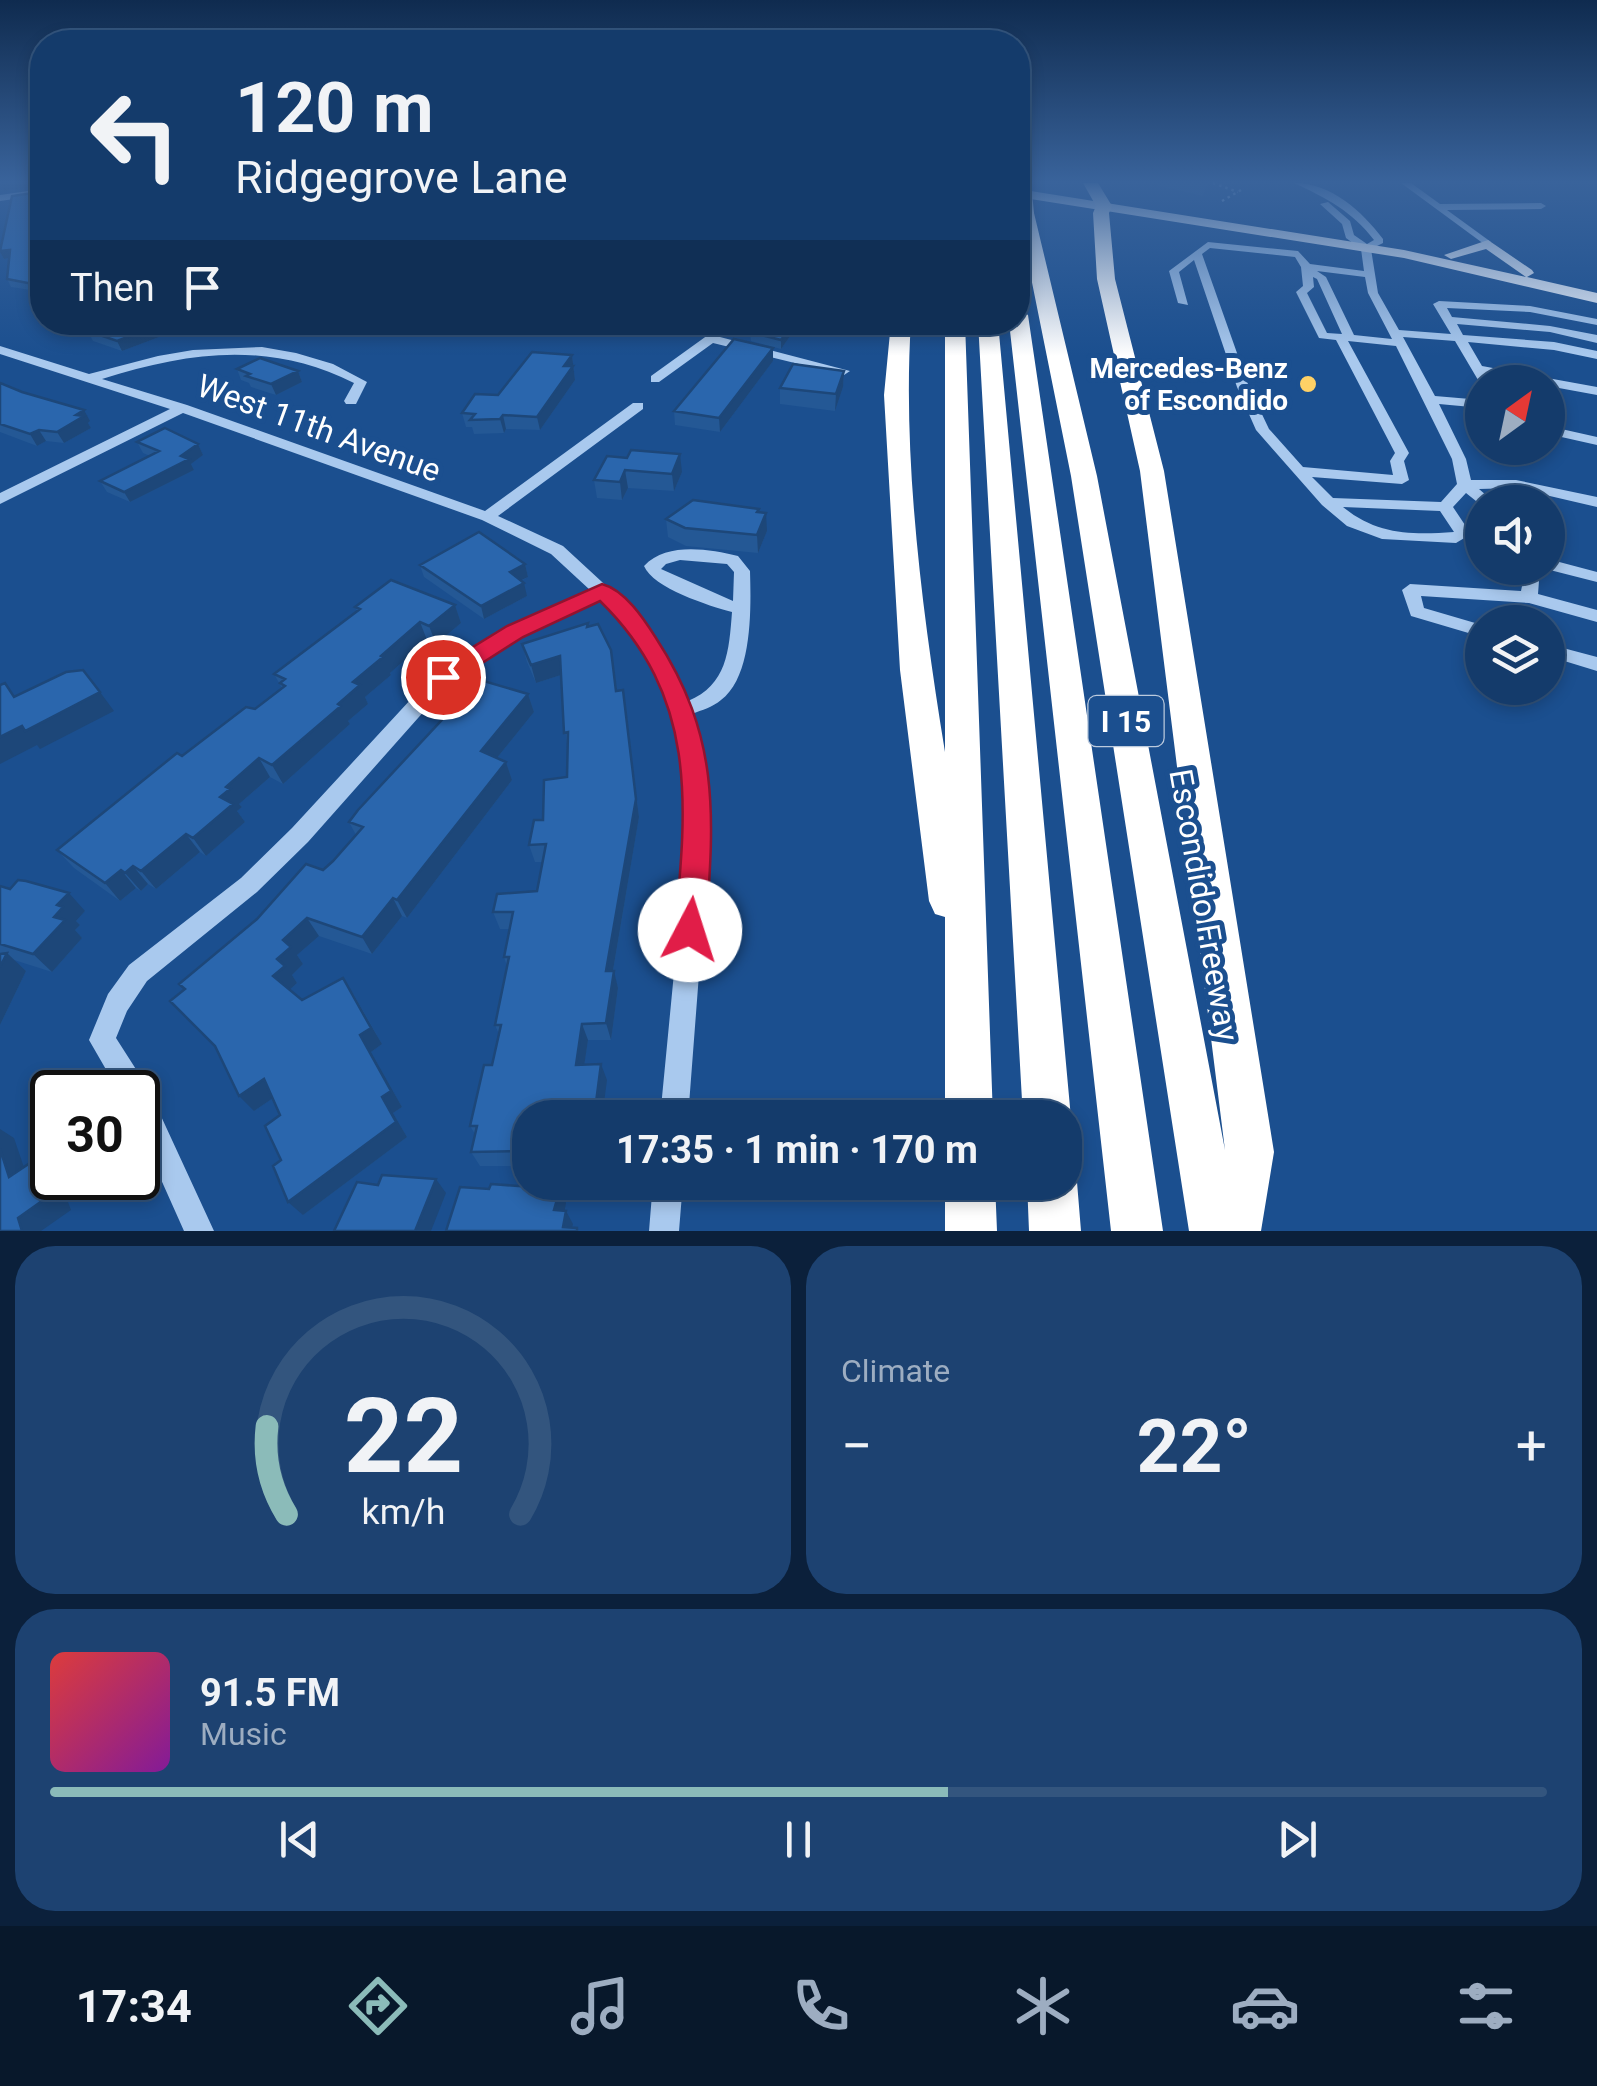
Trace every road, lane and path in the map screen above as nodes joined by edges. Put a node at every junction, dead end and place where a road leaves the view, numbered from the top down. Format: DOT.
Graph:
graph roads {
  1 [pos="1034,240"];
  2 [pos="1103,240"];
  3 [pos="1353,240"];
  4 [pos="1362,240"];
  5 [pos="1372,240"];
  6 [pos="1483,240"];
  7 [pos="1373,244"];
  8 [pos="1488,244"];
  9 [pos="1451,255"];
  10 [pos="1198,256"];
  11 [pos="1306,269"];
  12 [pos="1527,272"];
  13 [pos="1370,275"];
  14 [pos="1597,297"];
  15 [pos="1184,303"];
  16 [pos="1597,318"];
  17 [pos="1448,320"];
  18 [pos="716,335"];
  19 [pos="900,335"];
  20 [pos="955,335"];
  21 [pos="989,335"];
  22 [pos="1021,335"];
  23 [pos="712,338"];
  24 [pos="1345,338"];
  25 [pos="1398,338"];
  26 [pos="1459,338"];
  27 [pos="1597,339"];
  28 [pos="0,350"];
  29 [pos="1597,356"];
  30 [pos="1475,365"];
  31 [pos="844,370"];
  32 [pos="90,379"];
  33 [pos="655,380"];
  34 [pos="1565,385"];
  35 [pos="1597,391"];
  36 [pos="1431,399"];
  37 [pos="351,401"];
  38 [pos="1465,402"];
  39 [pos="638,406"];
  40 [pos="182,408"];
  41 [pos="1565,434"];
  42 [pos="1597,441"];
  43 [pos="1299,472"];
  44 [pos="1464,485"];
  45 [pos="0,499"];
  46 [pos="1327,502"];
  47 [pos="1597,502"];
  48 [pos="1445,507"];
  49 [pos="487,517"];
  50 [pos="1565,568"];
  51 [pos="1597,576"];
  52 [pos="1530,585"];
  53 [pos="602,591"];
  54 [pos="1528,597"];
  55 [pos="741,609"];
  56 [pos="1597,616"];
  57 [pos="1465,626"];
  58 [pos="1565,655"];
  59 [pos="1597,664"];
  60 [pos="682,710"];
  61 [pos="968,1027"];
  62 [pos="121,1070"];
  63 [pos="676,1100"];
  64 [pos="969,1100"];
  65 [pos="1046,1100"];
  66 [pos="160,1147"];
  67 [pos="667,1200"];
  68 [pos="970,1200"];
  69 [pos="1053,1200"];
  70 [pos="199,1231"];
  71 [pos="664,1231"];
  72 [pos="971,1231"];
  73 [pos="1055,1231"];
  74 [pos="1137,1231"];
  75 [pos="1214,1231"];
  76 [pos="1236,1231"];
  1 -- 75 [label="highway, Escondido Freeway / I 15"];
  2 -- 76 [label="highway"];
  3 -- 7 [label="main road"];
  4 -- 7 [label="main road"];
  5 -- 7 [label="street"];
  6 -- 8 [label="street"];
  7 -- 9 [label="main road"];
  7 -- 13 [label="street"];
  7 -- 14 [label="main road"];
  8 -- 9 [label="main road"];
  8 -- 12 [label="main road"];
  9 -- 12 [label="main road"];
  10 -- 11 [label="street"];
  10 -- 15 [label="street"];
  10 -- 43 [label="street"];
  11 -- 13 [label="street"];
  11 -- 24 [label="street"];
  11 -- 24 [label="street"];
  12 -- 14 [label="main road"];
  13 -- 25 [label="street"];
  16 -- 17 [label="street"];
  17 -- 26 [label="street"];
  17 -- 27 [label="street"];
  18 -- 23 [label="street"];
  19 -- 61 [label="highway"];
  20 -- 61 [label="highway"];
  21 -- 65 [label="highway"];
  22 -- 74 [label="highway"];
  23 -- 31 [label="street"];
  23 -- 33 [label="street"];
  24 -- 25 [label="street"];
  24 -- 43 [label="street"];
  25 -- 26 [label="street"];
  25 -- 36 [label="street"];
  26 -- 29 [label="street"];
  26 -- 30 [label="street"];
  28 -- 32 [label="street, West 11th Avenue"];
  32 -- 37 [label="street"];
  32 -- 40 [label="street, West 11th Avenue"];
  34 -- 35 [label="street"];
  36 -- 38 [label="street"];
  36 -- 44 [label="street"];
  39 -- 49 [label="street"];
  40 -- 45 [label="street"];
  40 -- 49 [label="street, West 11th Avenue"];
  41 -- 42 [label="street"];
  43 -- 46 [label="street"];
  44 -- 47 [label="street"];
  44 -- 48 [label="street"];
  46 -- 48 [label="street"];
  46 -- 48 [label="street"];
  49 -- 53 [label="street, West 11th Avenue"];
  50 -- 51 [label="street"];
  52 -- 54 [label="street"];
  53 -- 60 [label="street, West 11th Avenue"];
  53 -- 62 [label="street"];
  54 -- 56 [label="street"];
  54 -- 57 [label="street"];
  55 -- 55 [label="street"];
  55 -- 60 [label="street"];
  58 -- 59 [label="street"];
  60 -- 63 [label="street, West 11th Avenue"];
  61 -- 64 [label="highway"];
  66 -- 70 [label="street"];
  67 -- 71 [label="street"];
  68 -- 72 [label="highway"];
  69 -- 73 [label="highway"];
}
